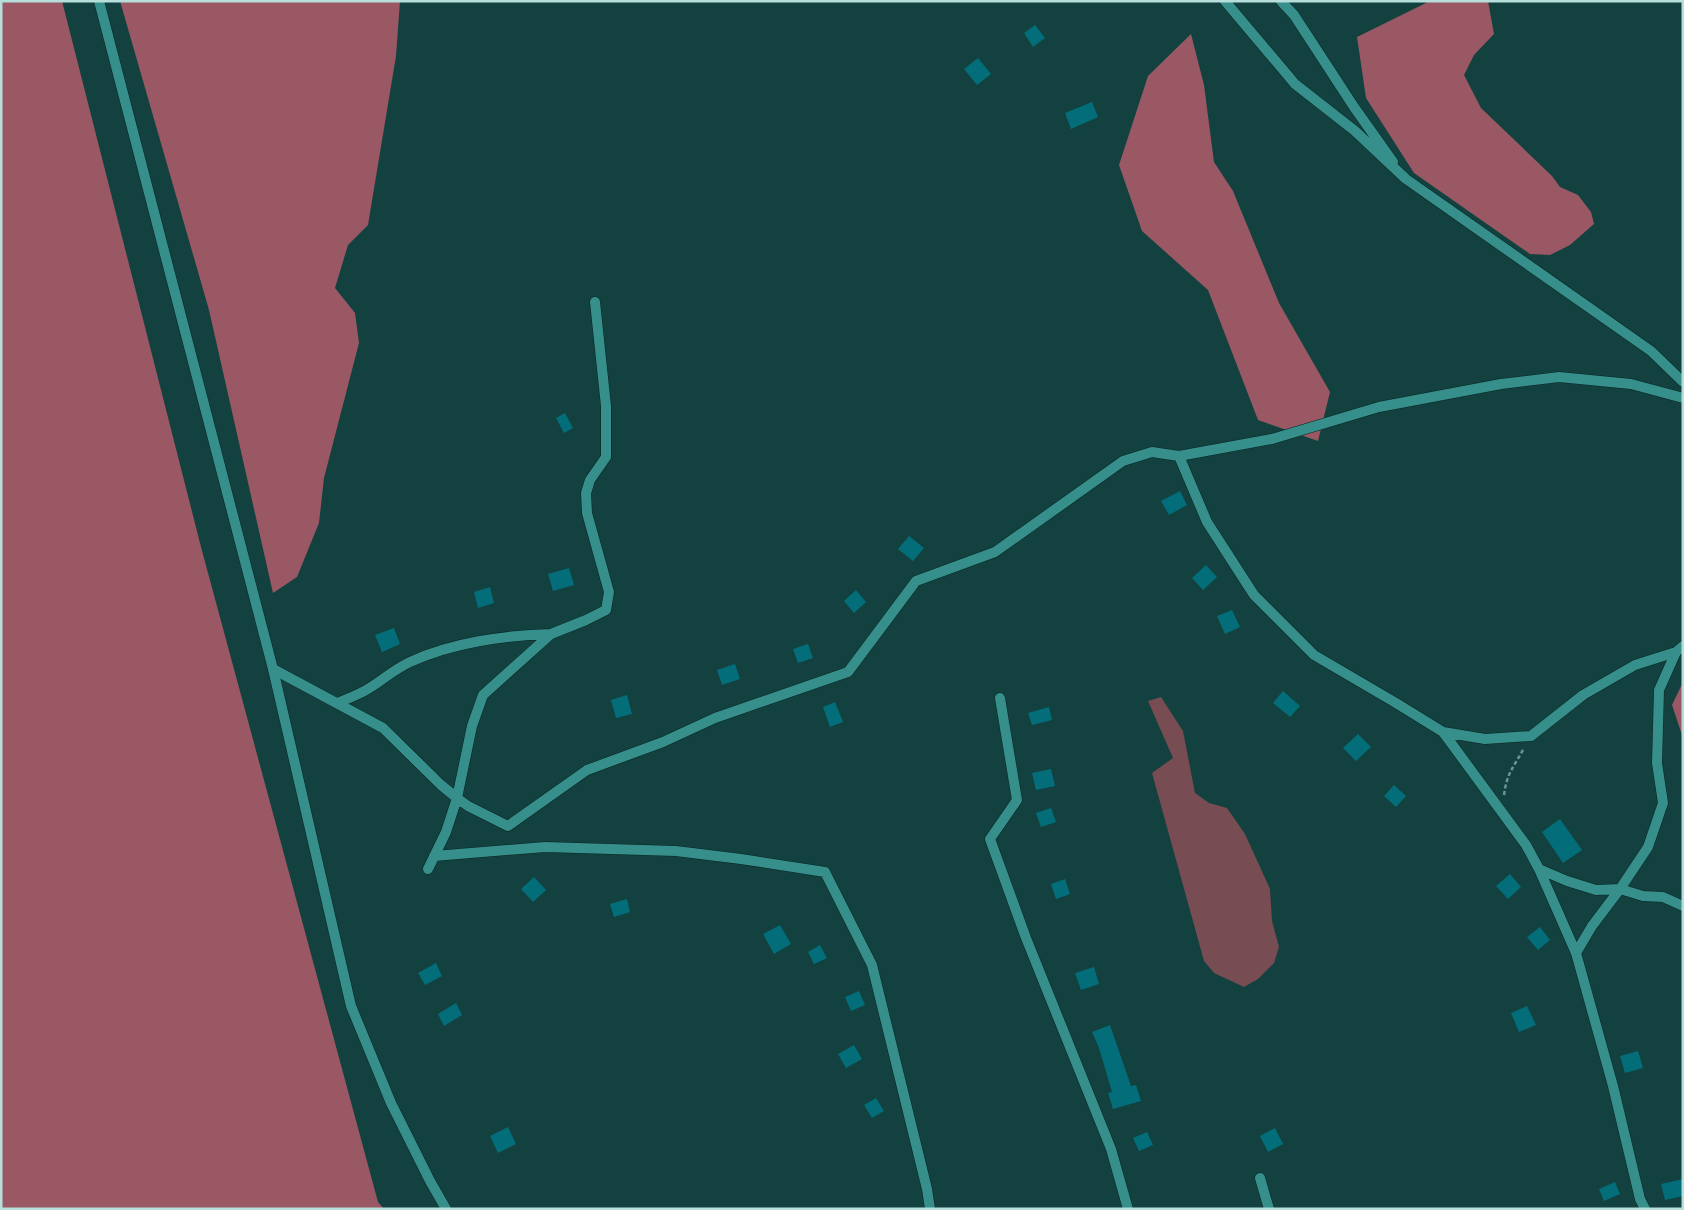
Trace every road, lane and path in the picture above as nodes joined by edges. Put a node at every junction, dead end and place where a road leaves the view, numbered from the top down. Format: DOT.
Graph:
graph roads {
  1 [pos="99,1"];
  2 [pos="1225,1"];
  3 [pos="1281,1"];
  4 [pos="1406,179"];
  5 [pos="595,302"];
  6 [pos="1683,382"];
  7 [pos="1683,398"];
  8 [pos="1179,456"];
  9 [pos="551,634"];
  10 [pos="1679,649"];
  11 [pos="273,669"];
  12 [pos="1000,698"];
  13 [pos="337,703"];
  14 [pos="1443,732"];
  15 [pos="1531,736"];
  16 [pos="457,798"];
  17 [pos="1506,816"];
  18 [pos="434,856"];
  19 [pos="428,869"];
  20 [pos="1539,870"];
  21 [pos="1620,890"];
  22 [pos="1683,906"];
  23 [pos="1576,953"];
  24 [pos="1260,1178"];
  25 [pos="446,1209"];
  26 [pos="930,1209"];
  27 [pos="1128,1209"];
  28 [pos="1269,1209"];
  29 [pos="1645,1209"];
  1 -- 11 [label="street"];
  2 -- 4 [label="street"];
  3 -- 4 [label="street"];
  4 -- 6 [label="street"];
  5 -- 9 [label="street"];
  7 -- 8 [label="street"];
  8 -- 14 [label="street"];
  8 -- 16 [label="street"];
  9 -- 13 [label="street"];
  9 -- 16 [label="street"];
  10 -- 15 [label="street"];
  10 -- 21 [label="street"];
  11 -- 13 [label="street"];
  11 -- 25 [label="street"];
  12 -- 27 [label="street"];
  13 -- 16 [label="street"];
  14 -- 15 [label="street"];
  14 -- 17 [label="street"];
  15 -- 17 [label="path"];
  16 -- 18 [label="street"];
  17 -- 20 [label="street"];
  18 -- 19 [label="street"];
  18 -- 26 [label="street"];
  20 -- 21 [label="street"];
  20 -- 23 [label="street"];
  21 -- 22 [label="street"];
  21 -- 23 [label="street"];
  23 -- 29 [label="street"];
  24 -- 28 [label="street"];
}
